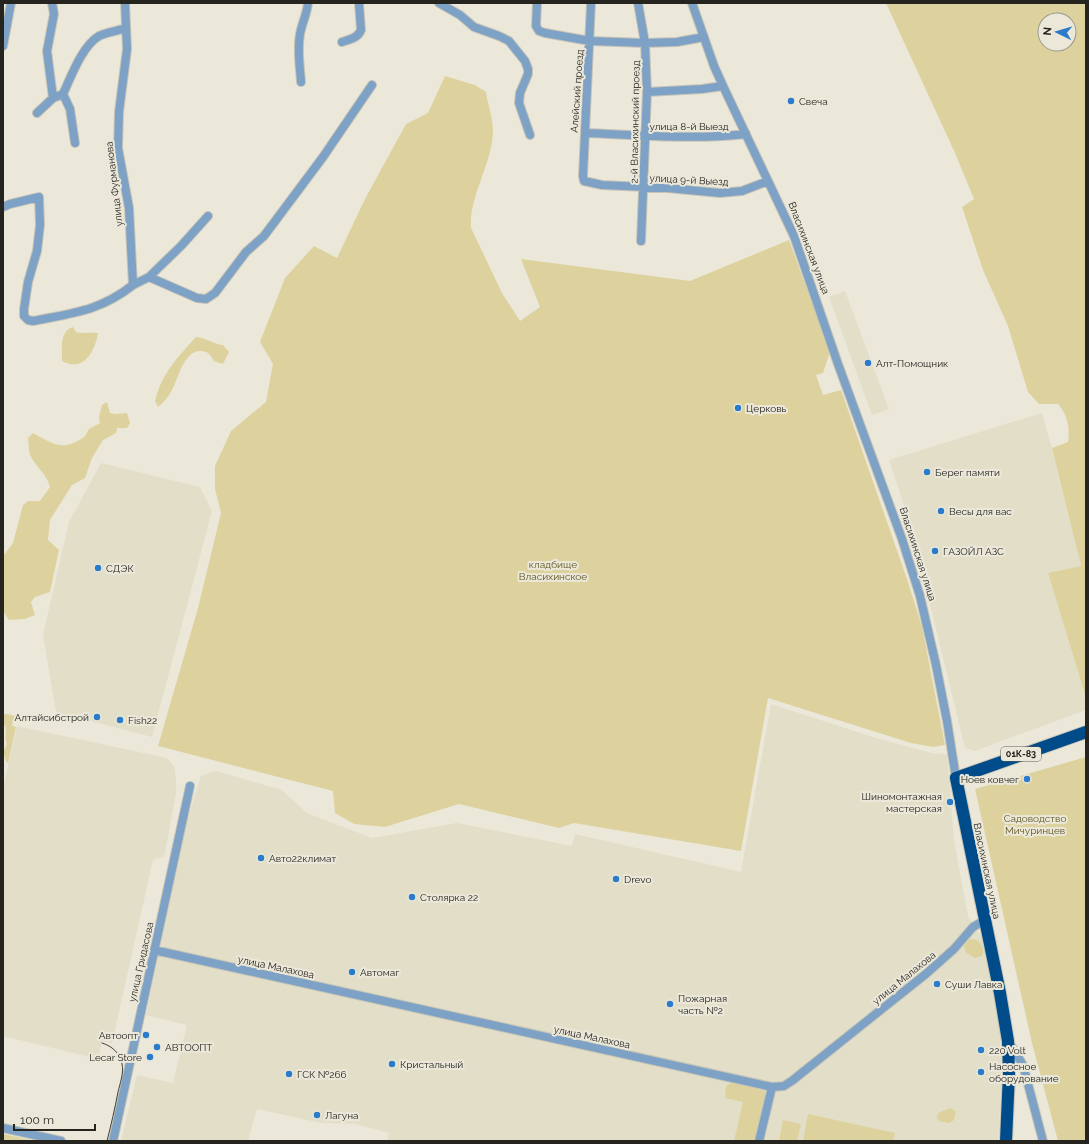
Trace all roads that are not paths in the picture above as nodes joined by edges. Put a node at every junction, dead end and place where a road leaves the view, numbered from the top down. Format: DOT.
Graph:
graph roads {
  1 [pos="11,3"];
  2 [pos="52,3"];
  3 [pos="125,3"];
  4 [pos="308,3"];
  5 [pos="359,3"];
  6 [pos="439,3"];
  7 [pos="537,3"];
  8 [pos="591,3"];
  9 [pos="638,3"];
  10 [pos="692,3"];
  11 [pos="126,28"];
  12 [pos="704,37"];
  13 [pos="590,41"];
  14 [pos="342,42"];
  15 [pos="645,43"];
  16 [pos="3,46"];
  17 [pos="302,82"];
  18 [pos="372,85"];
  19 [pos="723,86"];
  20 [pos="647,92"];
  21 [pos="63,94"];
  22 [pos="53,98"];
  23 [pos="37,113"];
  24 [pos="585,133"];
  25 [pos="746,134"];
  26 [pos="530,135"];
  27 [pos="646,136"];
  28 [pos="75,143"];
  29 [pos="584,181"];
  30 [pos="768,181"];
  31 [pos="644,187"];
  32 [pos="3,207"];
  33 [pos="208,216"];
  34 [pos="641,241"];
  35 [pos="149,277"];
  36 [pos="133,285"];
  37 [pos="1086,732"];
  38 [pos="956,778"];
  39 [pos="190,786"];
  40 [pos="985,920"];
  41 [pos="154,950"];
  42 [pos="1008,1041"];
  43 [pos="772,1087"];
  44 [pos="3,1128"];
  45 [pos="61,1141"];
  46 [pos="112,1141"];
  47 [pos="759,1141"];
  48 [pos="1006,1141"];
  49 [pos="1043,1141"];
  1 -- 16 [label="street"];
  2 -- 22 [label="street"];
  3 -- 11 [label="street, улица Фурманова"];
  4 -- 17 [label="street"];
  5 -- 14 [label="street"];
  6 -- 26 [label="street"];
  7 -- 13 [label="street"];
  8 -- 13 [label="street, Алейский проезд"];
  9 -- 15 [label="street, 2-й Власихинский проезд"];
  10 -- 12 [label="street, Власихинская улица"];
  11 -- 21 [label="street"];
  11 -- 36 [label="street, улица Фурманова"];
  12 -- 15 [label="street"];
  12 -- 19 [label="street, Власихинская улица"];
  13 -- 15 [label="street"];
  13 -- 24 [label="street, Алейский проезд"];
  15 -- 20 [label="street, 2-й Власихинский проезд"];
  18 -- 35 [label="street"];
  19 -- 20 [label="street"];
  19 -- 25 [label="street, Власихинская улица"];
  20 -- 27 [label="street, 2-й Власихинский проезд"];
  21 -- 22 [label="street"];
  21 -- 28 [label="street"];
  22 -- 23 [label="street"];
  24 -- 27 [label="street, улица 8-й Выезд"];
  24 -- 29 [label="street, Алейский проезд"];
  25 -- 27 [label="street, улица 8-й Выезд"];
  25 -- 30 [label="street, Власихинская улица"];
  27 -- 31 [label="street, 2-й Власихинский проезд"];
  29 -- 31 [label="street, улица 9-й Выезд"];
  30 -- 31 [label="street, улица 9-й Выезд"];
  30 -- 38 [label="street, Власихинская улица"];
  31 -- 34 [label="street, 2-й Власихинский проезд"];
  32 -- 36 [label="street"];
  33 -- 35 [label="street"];
  35 -- 36 [label="street"];
  37 -- 38 [label="highway, 01К-83"];
  38 -- 40 [label="highway, Власихинская улица"];
  39 -- 41 [label="street, улица Гридасова"];
  40 -- 42 [label="highway, Власихинская улица"];
  40 -- 43 [label="street, улица Малахова"];
  41 -- 43 [label="street, улица Малахова"];
  41 -- 46 [label="street, улица Гридасова"];
  42 -- 48 [label="highway, Власихинская улица"];
  42 -- 49 [label="street"];
  43 -- 47 [label="street"];
  44 -- 45 [label="street"];
}
